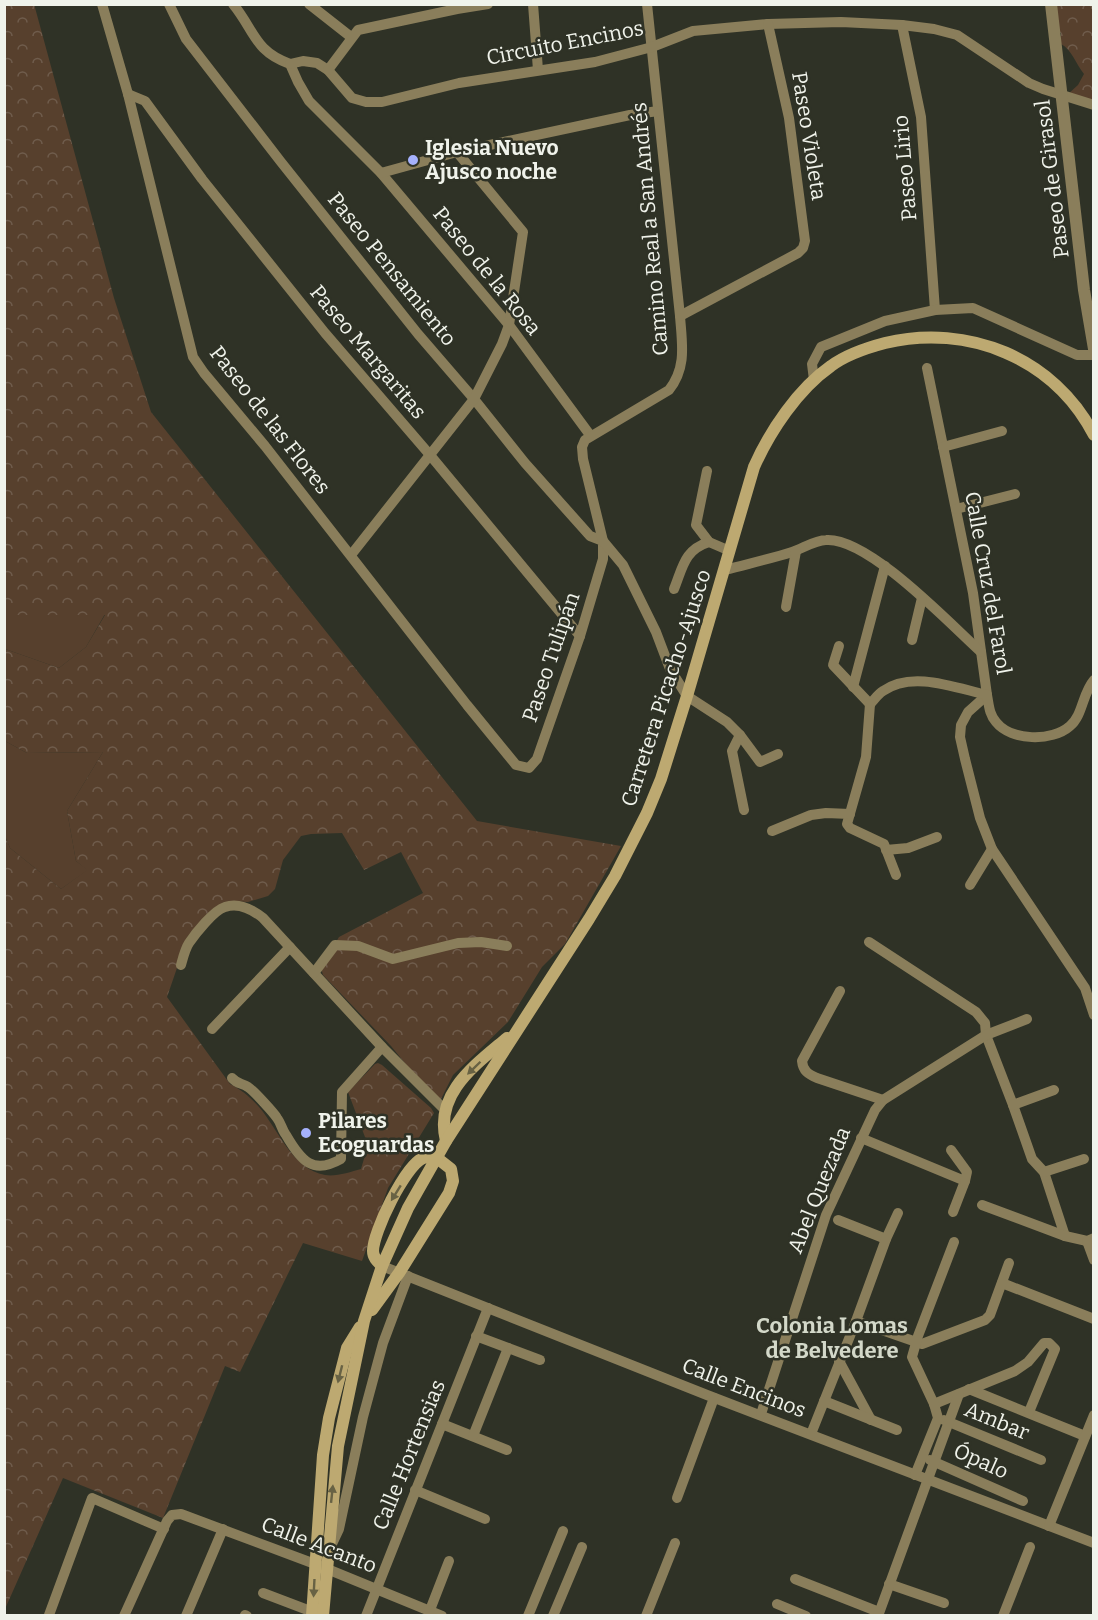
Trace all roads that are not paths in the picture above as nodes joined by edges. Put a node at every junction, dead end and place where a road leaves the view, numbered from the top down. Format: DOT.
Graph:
graph roads {
  1 [pos="102,4"];
  2 [pos="169,4"];
  3 [pos="309,4"];
  4 [pos="488,4"];
  5 [pos="532,4"];
  6 [pos="647,4"];
  7 [pos="1051,4"];
  8 [pos="234,5"];
  9 [pos="768,24"];
  10 [pos="902,25"];
  11 [pos="351,37"];
  12 [pos="652,47"];
  13 [pos="290,64"];
  14 [pos="328,70"];
  15 [pos="538,70"];
  16 [pos="128,94"];
  17 [pos="1061,95"];
  18 [pos="1094,105"];
  19 [pos="658,111"];
  20 [pos="457,152"];
  21 [pos="381,173"];
  22 [pos="1084,290"];
  23 [pos="1094,299"];
  24 [pos="935,310"];
  25 [pos="680,316"];
  26 [pos="509,325"];
  27 [pos="1094,349"];
  28 [pos="1094,355"];
  29 [pos="927,368"];
  30 [pos="814,380"];
  31 [pos="474,399"];
  32 [pos="1002,431"];
  33 [pos="590,435"];
  34 [pos="1094,435"];
  35 [pos="943,447"];
  36 [pos="430,455"];
  37 [pos="707,471"];
  38 [pos="1015,494"];
  39 [pos="956,509"];
  40 [pos="603,541"];
  41 [pos="709,542"];
  42 [pos="730,551"];
  43 [pos="796,551"];
  44 [pos="351,555"];
  45 [pos="885,566"];
  46 [pos="725,570"];
  47 [pos="674,589"];
  48 [pos="922,598"];
  49 [pos="786,607"];
  50 [pos="580,636"];
  51 [pos="912,640"];
  52 [pos="839,646"];
  53 [pos="981,652"];
  54 [pos="1094,681"];
  55 [pos="853,687"];
  56 [pos="987,695"];
  57 [pos="687,696"];
  58 [pos="870,704"];
  59 [pos="740,735"];
  60 [pos="778,754"];
  61 [pos="516,765"];
  62 [pos="744,810"];
  63 [pos="850,814"];
  64 [pos="772,831"];
  65 [pos="937,837"];
  66 [pos="992,849"];
  67 [pos="886,850"];
  68 [pos="897,875"];
  69 [pos="970,885"];
  70 [pos="869,942"];
  71 [pos="507,946"];
  72 [pos="290,947"];
  73 [pos="181,965"];
  74 [pos="314,973"];
  75 [pos="840,991"];
  76 [pos="1094,1014"];
  77 [pos="1027,1019"];
  78 [pos="212,1029"];
  79 [pos="518,1029"];
  80 [pos="986,1035"];
  81 [pos="382,1047"];
  82 [pos="232,1078"];
  83 [pos="1054,1090"];
  84 [pos="883,1100"];
  85 [pos="1014,1105"];
  86 [pos="445,1110"];
  87 [pos="861,1138"];
  88 [pos="446,1141"];
  89 [pos="951,1150"];
  90 [pos="437,1158"];
  91 [pos="1084,1159"];
  92 [pos="1044,1172"];
  93 [pos="965,1181"];
  94 [pos="982,1205"];
  95 [pos="953,1212"];
  96 [pos="898,1214"];
  97 [pos="838,1220"];
  98 [pos="1065,1236"];
  99 [pos="886,1239"];
  100 [pos="1090,1239"];
  101 [pos="954,1242"];
  102 [pos="1094,1260"];
  103 [pos="1009,1263"];
  104 [pos="382,1266"];
  105 [pos="403,1275"];
  106 [pos="1002,1283"];
  107 [pos="488,1308"];
  108 [pos="1094,1319"];
  109 [pos="364,1321"];
  110 [pos="856,1321"];
  111 [pos="477,1336"];
  112 [pos="916,1343"];
  113 [pos="508,1348"];
  114 [pos="540,1360"];
  115 [pos="839,1361"];
  116 [pos="964,1392"];
  117 [pos="714,1398"];
  118 [pos="824,1401"];
  119 [pos="934,1404"];
  120 [pos="1029,1412"];
  121 [pos="760,1414"];
  122 [pos="1094,1415"];
  123 [pos="938,1418"];
  124 [pos="871,1420"];
  125 [pos="950,1422"];
  126 [pos="442,1424"];
  127 [pos="813,1429"];
  128 [pos="897,1430"];
  129 [pos="474,1436"];
  130 [pos="1085,1436"];
  131 [pos="507,1449"];
  132 [pos="922,1457"];
  133 [pos="1041,1460"];
  134 [pos="935,1462"];
  135 [pos="915,1475"];
  136 [pos="929,1478"];
  137 [pos="415,1490"];
  138 [pos="677,1498"];
  139 [pos="1023,1501"];
  140 [pos="485,1519"];
  141 [pos="1050,1521"];
  142 [pos="164,1529"];
  143 [pos="222,1529"];
  144 [pos="563,1531"];
  145 [pos="675,1543"];
  146 [pos="1094,1543"];
  147 [pos="582,1547"];
  148 [pos="1030,1547"];
  149 [pos="327,1554"];
  150 [pos="449,1561"];
  151 [pos="321,1566"];
  152 [pos="795,1579"];
  153 [pos="889,1584"];
  154 [pos="377,1589"];
  155 [pos="263,1593"];
  156 [pos="944,1603"];
  157 [pos="777,1604"];
  158 [pos="429,1610"];
  159 [pos="316,1614"];
  160 [pos="878,1614"];
  161 [pos="49,1615"];
  162 [pos="124,1616"];
  163 [pos="186,1616"];
  164 [pos="366,1616"];
  165 [pos="442,1616"];
  166 [pos="528,1616"];
  167 [pos="554,1616"];
  168 [pos="646,1616"];
  169 [pos="806,1616"];
  170 [pos="1003,1616"];
  1 -- 16 [label="street, Paseo de las Flores"];
  2 -- 31 [label="street, Paseo Pensamiento"];
  3 -- 11 [label="street"];
  4 -- 11 [label="street"];
  5 -- 15 [label="street"];
  6 -- 12 [label="street, Camino Real a San Andrés"];
  7 -- 17 [label="street, Paseo de Girasol"];
  8 -- 13 [label="street"];
  9 -- 10 [label="street, Circuito Encinos"];
  9 -- 12 [label="street, Circuito Encinos"];
  9 -- 25 [label="street, Paseo Violeta"];
  10 -- 17 [label="street, Circuito Encinos"];
  10 -- 24 [label="street, Paseo Lirio"];
  11 -- 14 [label="street"];
  12 -- 15 [label="street, Circuito Encinos"];
  12 -- 19 [label="street, Camino Real a San Andrés"];
  13 -- 14 [label="street"];
  13 -- 21 [label="street, Paseo de la Rosa"];
  14 -- 15 [label="street, Circuito Encinos"];
  16 -- 36 [label="street, Paseo Margaritas"];
  16 -- 44 [label="street, Paseo de las Flores"];
  17 -- 18 [label="street, Circuito Encinos"];
  17 -- 22 [label="street, Paseo de Girasol"];
  19 -- 20 [label="street"];
  19 -- 25 [label="street, Camino Real a San Andrés"];
  20 -- 21 [label="street"];
  20 -- 26 [label="street"];
  21 -- 26 [label="street, Paseo de la Rosa"];
  22 -- 23 [label="street"];
  22 -- 27 [label="street, Paseo de Girasol"];
  24 -- 28 [label="street"];
  24 -- 30 [label="street"];
  25 -- 33 [label="street, Camino Real a San Andrés"];
  26 -- 31 [label="street"];
  26 -- 33 [label="street, Paseo de la Rosa"];
  29 -- 35 [label="street, Calle Cruz del Farol"];
  30 -- 34 [label="main road, Carretera Picacho-Ajusco"];
  30 -- 42 [label="main road, Carretera Picacho-Ajusco"];
  31 -- 36 [label="street"];
  31 -- 40 [label="street, Paseo Pensamiento"];
  32 -- 35 [label="street"];
  33 -- 40 [label="street"];
  35 -- 39 [label="street, Calle Cruz del Farol"];
  36 -- 44 [label="street"];
  36 -- 50 [label="street, Paseo Margaritas"];
  37 -- 41 [label="street"];
  38 -- 39 [label="street"];
  39 -- 53 [label="street, Calle Cruz del Farol"];
  40 -- 50 [label="street, Paseo Tulipán"];
  40 -- 57 [label="street"];
  41 -- 42 [label="street"];
  41 -- 47 [label="street"];
  42 -- 46 [label="main road, Carretera Picacho-Ajusco"];
  43 -- 45 [label="street"];
  43 -- 46 [label="street"];
  43 -- 49 [label="street"];
  44 -- 61 [label="street, Paseo de las Flores"];
  45 -- 48 [label="street"];
  45 -- 55 [label="street"];
  46 -- 57 [label="main road, Carretera Picacho-Ajusco"];
  48 -- 51 [label="street"];
  48 -- 53 [label="street"];
  50 -- 61 [label="street, Paseo Tulipán"];
  52 -- 55 [label="street"];
  53 -- 56 [label="street, Calle Cruz del Farol"];
  54 -- 56 [label="street"];
  55 -- 58 [label="street"];
  56 -- 58 [label="street"];
  56 -- 66 [label="street, Calle Cruz del Farol"];
  57 -- 59 [label="street"];
  57 -- 79 [label="main road, Carretera Picacho-Ajusco"];
  58 -- 63 [label="street"];
  59 -- 60 [label="street"];
  59 -- 62 [label="street"];
  63 -- 64 [label="street"];
  63 -- 67 [label="street"];
  65 -- 67 [label="street"];
  66 -- 69 [label="street"];
  66 -- 76 [label="street, Calle Cruz del Farol"];
  67 -- 68 [label="street"];
  70 -- 80 [label="street"];
  71 -- 74 [label="street"];
  72 -- 73 [label="street"];
  72 -- 74 [label="street"];
  72 -- 78 [label="street"];
  74 -- 81 [label="street"];
  75 -- 84 [label="street"];
  77 -- 80 [label="street, Abel Quezada"];
  79 -- 86 [label="main road, one-way"];
  79 -- 88 [label="main road, Carretera Picacho-Ajusco"];
  80 -- 84 [label="street, Abel Quezada"];
  80 -- 85 [label="street"];
  81 -- 82 [label="street"];
  81 -- 86 [label="street"];
  83 -- 85 [label="street"];
  84 -- 87 [label="street, Abel Quezada"];
  85 -- 92 [label="street"];
  86 -- 88 [label="main road"];
  87 -- 93 [label="street"];
  87 -- 121 [label="street, Abel Quezada"];
  88 -- 90 [label="main road, Carretera Picacho-Ajusco"];
  89 -- 93 [label="street"];
  90 -- 104 [label="main road, Carretera Picacho-Ajusco"];
  90 -- 104 [label="main road, one-way"];
  90 -- 105 [label="main road"];
  91 -- 92 [label="street"];
  92 -- 98 [label="street"];
  93 -- 95 [label="street"];
  94 -- 98 [label="street"];
  96 -- 99 [label="street"];
  97 -- 99 [label="street"];
  98 -- 100 [label="street"];
  99 -- 110 [label="street"];
  100 -- 102 [label="street"];
  101 -- 112 [label="street"];
  103 -- 106 [label="street"];
  104 -- 105 [label="street, Calle Encinos"];
  104 -- 109 [label="main road, Carretera Picacho-Ajusco"];
  105 -- 107 [label="street, Calle Encinos"];
  105 -- 109 [label="main road"];
  105 -- 149 [label="street"];
  106 -- 108 [label="street"];
  106 -- 112 [label="street"];
  107 -- 111 [label="street, Calle Hortensias"];
  107 -- 117 [label="street, Calle Encinos"];
  149 -- 109 [label="main road, Carretera Picacho-Ajusco, one-way"];
  109 -- 151 [label="main road, Carretera Picacho-Ajusco, one-way"];
  110 -- 112 [label="street"];
  110 -- 115 [label="street"];
  111 -- 113 [label="street"];
  111 -- 126 [label="street, Calle Hortensias"];
  112 -- 119 [label="street"];
  113 -- 114 [label="street"];
  113 -- 129 [label="street"];
  115 -- 118 [label="street"];
  115 -- 124 [label="street"];
  116 -- 119 [label="street"];
  116 -- 120 [label="street"];
  116 -- 120 [label="street"];
  116 -- 125 [label="street"];
  117 -- 121 [label="street, Calle Encinos"];
  117 -- 138 [label="street"];
  118 -- 124 [label="street"];
  118 -- 127 [label="street"];
  119 -- 123 [label="street"];
  120 -- 130 [label="street"];
  121 -- 127 [label="street, Calle Encinos"];
  122 -- 130 [label="street"];
  123 -- 125 [label="street, Ambar"];
  123 -- 132 [label="street"];
  124 -- 128 [label="street"];
  125 -- 133 [label="street, Ambar"];
  125 -- 134 [label="street"];
  126 -- 129 [label="street"];
  126 -- 137 [label="street, Calle Hortensias"];
  127 -- 135 [label="street, Calle Encinos"];
  129 -- 131 [label="street"];
  130 -- 141 [label="street"];
  132 -- 134 [label="street, Ópalo"];
  132 -- 135 [label="street"];
  134 -- 136 [label="street"];
  134 -- 139 [label="street, Ópalo"];
  135 -- 136 [label="street, Calle Encinos"];
  136 -- 141 [label="street, Calle Encinos"];
  136 -- 153 [label="street"];
  137 -- 140 [label="street"];
  137 -- 154 [label="street, Calle Hortensias"];
  141 -- 146 [label="street, Calle Encinos"];
  142 -- 143 [label="street, Calle Acanto"];
  142 -- 161 [label="street"];
  142 -- 162 [label="street"];
  143 -- 151 [label="street, Calle Acanto"];
  143 -- 163 [label="street"];
  144 -- 166 [label="street"];
  145 -- 168 [label="street"];
  147 -- 167 [label="street"];
  148 -- 170 [label="street"];
  149 -- 151 [label="main road, Carretera Picacho-Ajusco"];
  150 -- 158 [label="street"];
  151 -- 154 [label="street, Calle Acanto"];
  151 -- 159 [label="main road, Carretera Picacho-Ajusco"];
  152 -- 160 [label="street"];
  153 -- 156 [label="street"];
  153 -- 160 [label="street"];
  154 -- 158 [label="street, Calle Acanto"];
  154 -- 164 [label="street, Calle Hortensias"];
  155 -- 159 [label="street"];
  157 -- 169 [label="street"];
  158 -- 165 [label="street, Calle Acanto"];
}
